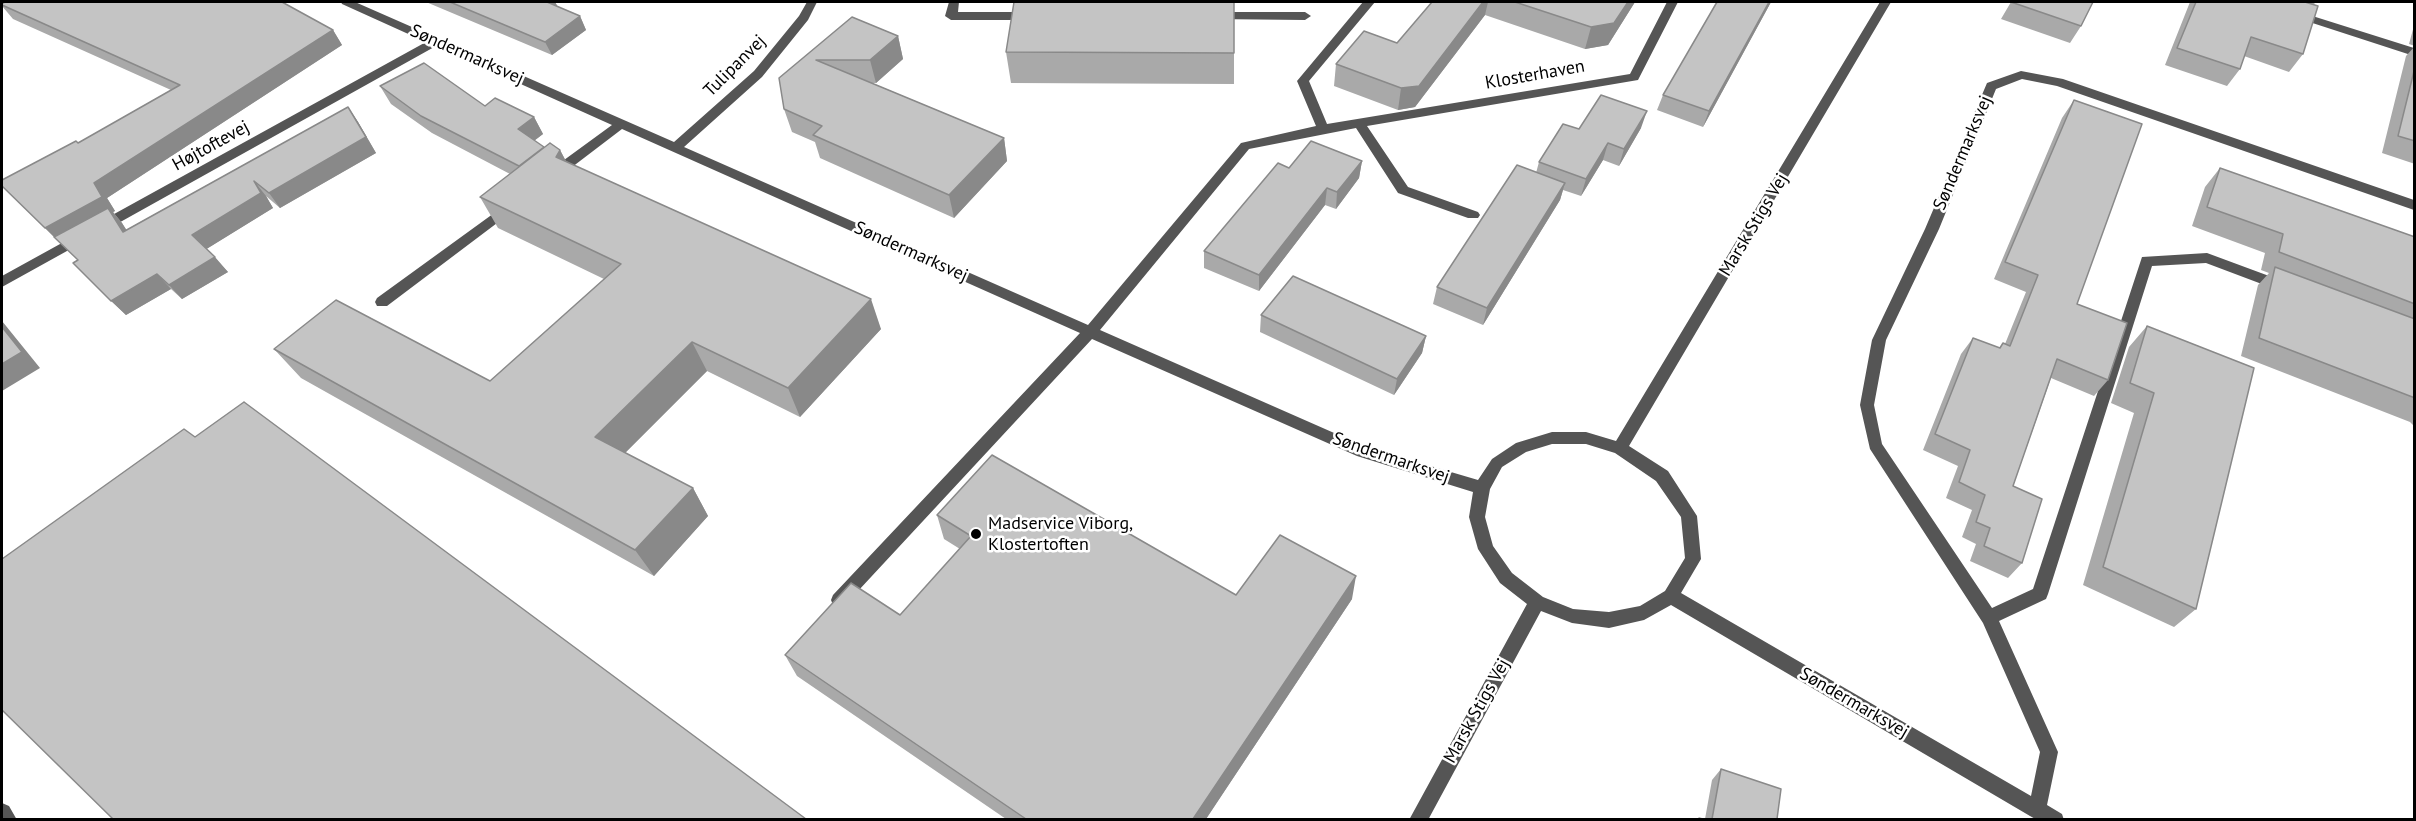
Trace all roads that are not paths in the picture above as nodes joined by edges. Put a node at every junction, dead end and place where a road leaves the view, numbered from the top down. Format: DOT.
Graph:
graph roads {
  1 [pos="346,2"];
  2 [pos="812,2"];
  3 [pos="954,2"];
  4 [pos="1369,2"];
  5 [pos="1673,2"];
  6 [pos="1886,2"];
  7 [pos="2258,2"];
  8 [pos="1046,16"];
  9 [pos="1199,16"];
  10 [pos="1305,16"];
  11 [pos="437,41"];
  12 [pos="2415,52"];
  13 [pos="1359,123"];
  14 [pos="621,124"];
  15 [pos="1323,129"];
  16 [pos="675,148"];
  17 [pos="544,181"];
  18 [pos="516,202"];
  19 [pos="2415,205"];
  20 [pos="1473,215"];
  21 [pos="2,282"];
  22 [pos="2294,291"];
  23 [pos="382,302"];
  24 [pos="1090,331"];
  25 [pos="1620,448"];
  26 [pos="1482,488"];
  27 [pos="1671,596"];
  28 [pos="1537,602"];
  29 [pos="826,615"];
  30 [pos="1989,618"];
  31 [pos="2037,810"];
  32 [pos="2,812"];
  33 [pos="8,819"];
  34 [pos="1418,819"];
  35 [pos="2055,819"];
  1 -- 11 [label="street, Søndermarksvej"];
  2 -- 16 [label="street, Tulipanvej"];
  3 -- 8 [label="street"];
  4 -- 15 [label="street"];
  5 -- 13 [label="street, Klosterhaven"];
  6 -- 25 [label="street, Marsk Stigs Vej"];
  7 -- 12 [label="street"];
  9 -- 10 [label="street"];
  11 -- 14 [label="street, Søndermarksvej"];
  11 -- 21 [label="street, Højtoftevej"];
  13 -- 15 [label="street, Klosterhaven"];
  13 -- 20 [label="street"];
  14 -- 16 [label="street, Søndermarksvej"];
  14 -- 17 [label="street"];
  15 -- 24 [label="street, Klosterhaven"];
  16 -- 24 [label="street, Søndermarksvej"];
  18 -- 23 [label="street"];
  19 -- 30 [label="street, Søndermarksvej"];
  22 -- 30 [label="street"];
  24 -- 26 [label="street, Søndermarksvej"];
  24 -- 29 [label="street, Klosterhaven"];
  25 -- 26 [label="street"];
  25 -- 27 [label="street"];
  26 -- 28 [label="street"];
  27 -- 28 [label="street"];
  27 -- 31 [label="street, Søndermarksvej"];
  28 -- 34 [label="street, Marsk Stigs Vej"];
  30 -- 31 [label="street, Søndermarksvej"];
  31 -- 35 [label="street, Søndermarksvej"];
  32 -- 33 [label="street"];
}
